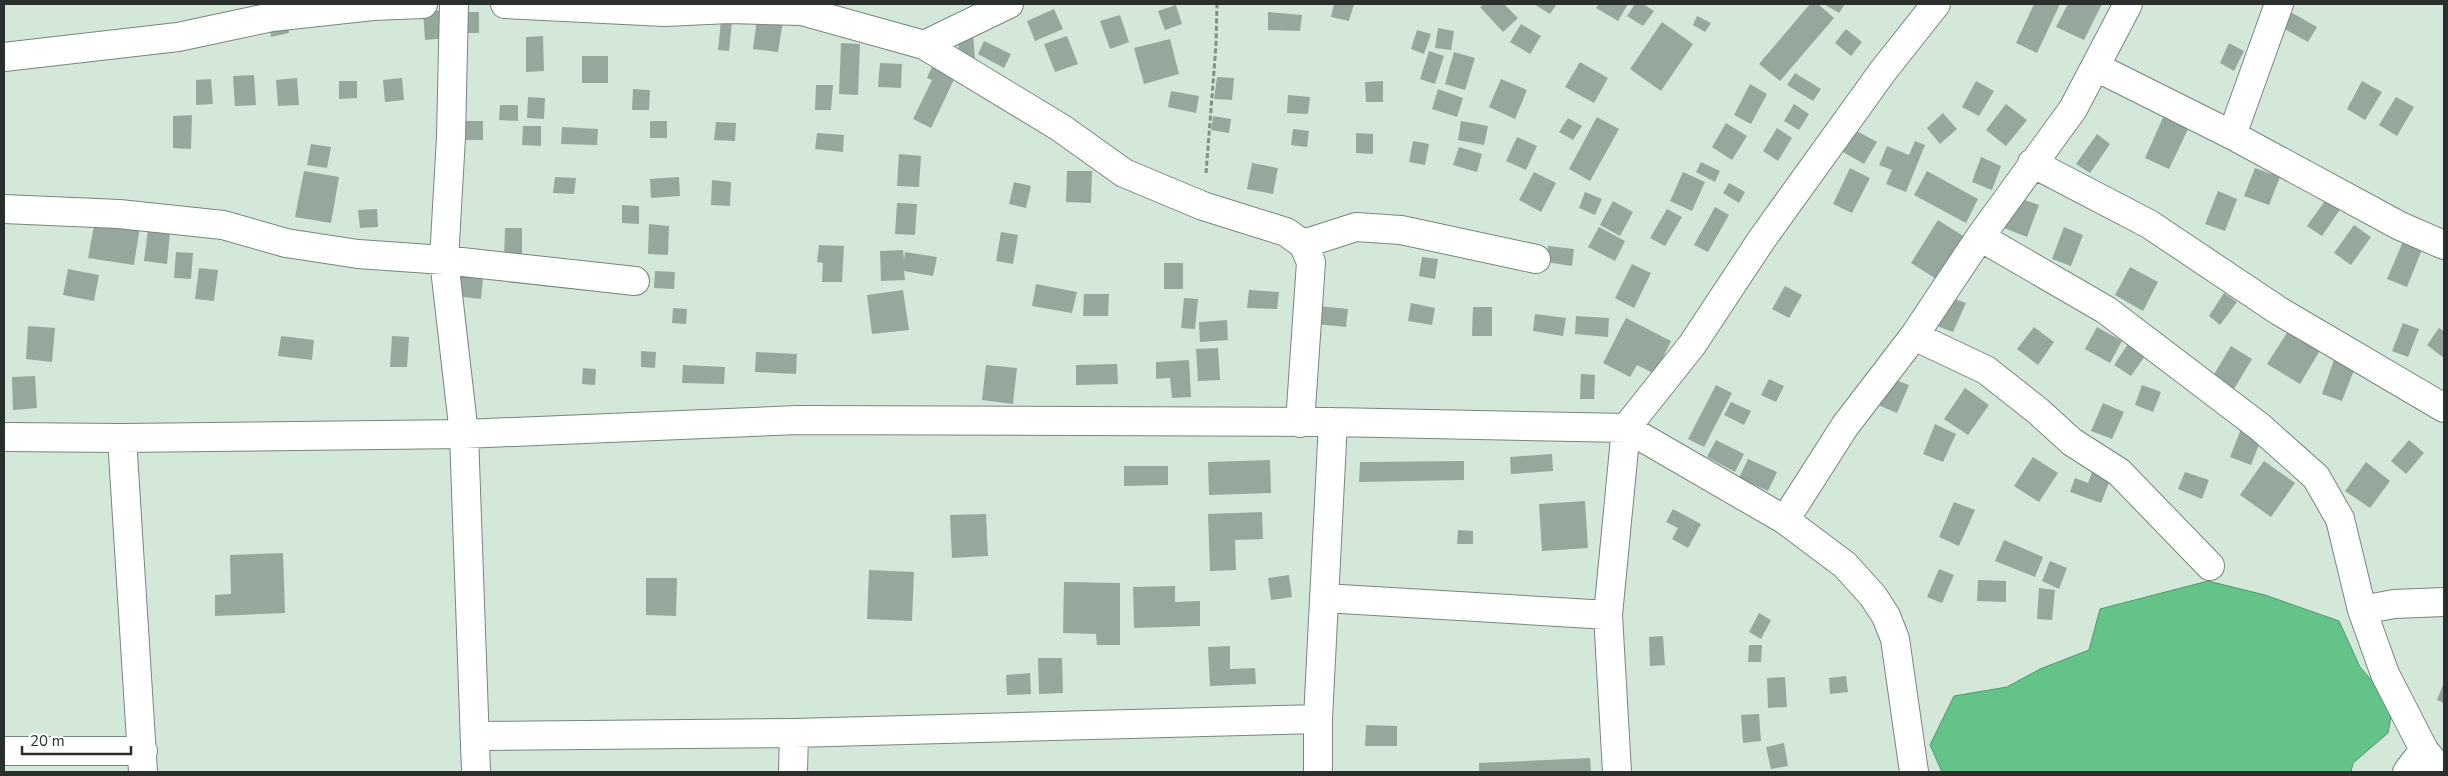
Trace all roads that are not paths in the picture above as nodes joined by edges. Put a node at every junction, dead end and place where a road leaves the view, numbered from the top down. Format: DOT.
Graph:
graph roads {
  1 [pos="423,4"];
  2 [pos="454,4"];
  3 [pos="505,4"];
  4 [pos="509,4"];
  5 [pos="1009,4"];
  6 [pos="1936,4"];
  7 [pos="2128,4"];
  8 [pos="2279,4"];
  9 [pos="373,5"];
  10 [pos="802,7"];
  11 [pos="664,8"];
  12 [pos="924,45"];
  13 [pos="4,57"];
  14 [pos="2096,67"];
  15 [pos="2232,135"];
  16 [pos="2032,163"];
  17 [pos="4,208"];
  18 [pos="1980,237"];
  19 [pos="1303,244"];
  20 [pos="2444,245"];
  21 [pos="1536,259"];
  22 [pos="444,260"];
  23 [pos="635,280"];
  24 [pos="1914,336"];
  25 [pos="2444,408"];
  26 [pos="1333,422"];
  27 [pos="1300,423"];
  28 [pos="1626,428"];
  29 [pos="464,434"];
  30 [pos="4,437"];
  31 [pos="122,438"];
  32 [pos="1785,520"];
  33 [pos="2210,566"];
  34 [pos="1324,598"];
  35 [pos="2441,606"];
  36 [pos="2362,610"];
  37 [pos="1608,615"];
  38 [pos="1318,719"];
  39 [pos="794,733"];
  40 [pos="476,736"];
  41 [pos="2424,750"];
  42 [pos="4,751"];
  43 [pos="143,762"];
  44 [pos="476,772"];
  45 [pos="793,772"];
  46 [pos="1318,772"];
  47 [pos="1617,772"];
  48 [pos="1914,772"];
  49 [pos="2407,772"];
  50 [pos="2442,772"];
  1 -- 9 [label="street"];
  2 -- 22 [label="street"];
  3 -- 4 [label="street"];
  4 -- 11 [label="street"];
  5 -- 12 [label="street"];
  6 -- 28 [label="street"];
  7 -- 14 [label="street"];
  8 -- 15 [label="street"];
  9 -- 13 [label="street"];
  10 -- 11 [label="street"];
  10 -- 12 [label="street"];
  12 -- 19 [label="street"];
  14 -- 15 [label="street"];
  14 -- 16 [label="street"];
  15 -- 20 [label="street"];
  16 -- 18 [label="street"];
  16 -- 25 [label="street"];
  17 -- 22 [label="street"];
  18 -- 24 [label="street"];
  18 -- 36 [label="street"];
  19 -- 21 [label="street"];
  19 -- 27 [label="street"];
  22 -- 23 [label="street"];
  22 -- 29 [label="street"];
  24 -- 32 [label="street"];
  24 -- 33 [label="street"];
  26 -- 27 [label="street"];
  26 -- 28 [label="street"];
  26 -- 34 [label="street"];
  27 -- 29 [label="street"];
  28 -- 32 [label="street"];
  28 -- 37 [label="street"];
  29 -- 31 [label="street"];
  29 -- 40 [label="street"];
  30 -- 31 [label="street"];
  31 -- 43 [label="street"];
  32 -- 48 [label="street"];
  34 -- 37 [label="street"];
  34 -- 38 [label="street"];
  35 -- 36 [label="street"];
  36 -- 41 [label="street"];
  37 -- 47 [label="street"];
  38 -- 39 [label="street"];
  38 -- 46 [label="street"];
  39 -- 40 [label="street"];
  39 -- 45 [label="street"];
  40 -- 44 [label="street"];
  41 -- 49 [label="street"];
  41 -- 50 [label="street"];
  42 -- 43 [label="street"];
}
